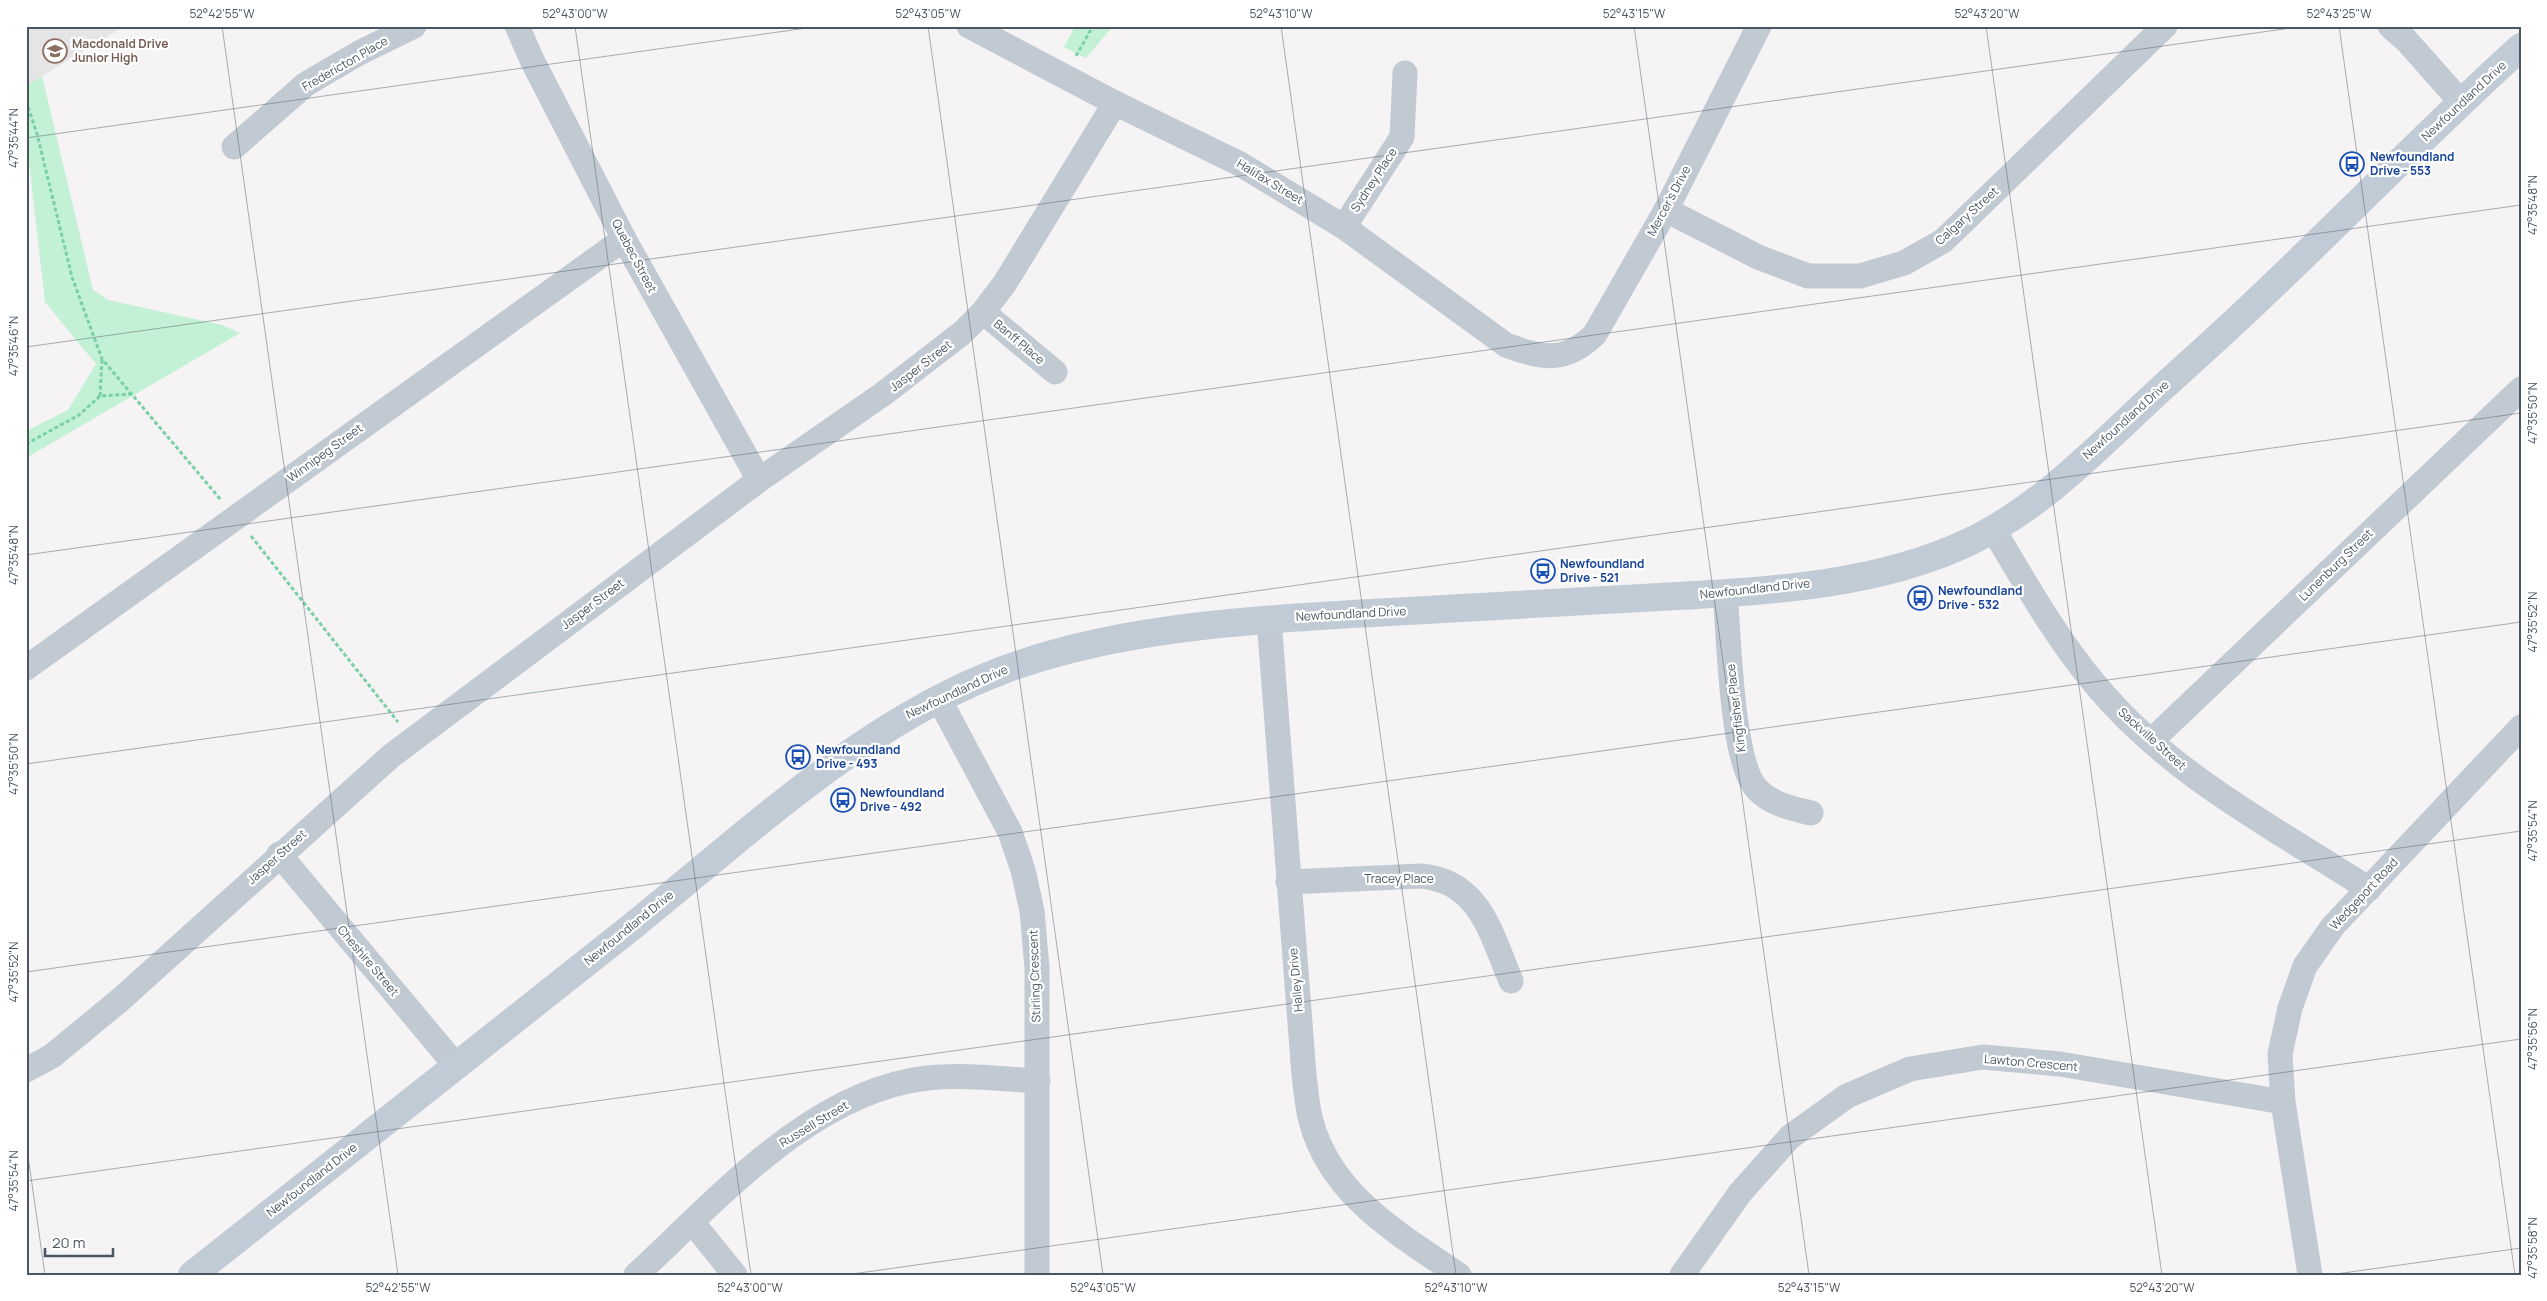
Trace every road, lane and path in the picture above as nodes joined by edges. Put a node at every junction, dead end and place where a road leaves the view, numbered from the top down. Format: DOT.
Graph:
graph roads {
  1 [pos="414,26"];
  2 [pos="517,26"];
  3 [pos="969,26"];
  4 [pos="1093,26"];
  5 [pos="1759,26"];
  6 [pos="2165,26"];
  7 [pos="2390,26"];
  8 [pos="2521,47"];
  9 [pos="1076,57"];
  10 [pos="1404,73"];
  11 [pos="26,101"];
  12 [pos="2461,102"];
  13 [pos="1115,103"];
  14 [pos="234,147"];
  15 [pos="1666,210"];
  16 [pos="1344,227"];
  17 [pos="624,239"];
  18 [pos="983,312"];
  19 [pos="1557,357"];
  20 [pos="102,359"];
  21 [pos="1054,372"];
  22 [pos="2521,389"];
  23 [pos="133,394"];
  24 [pos="100,396"];
  25 [pos="26,444"];
  26 [pos="759,480"];
  27 [pos="223,502"];
  28 [pos="1993,530"];
  29 [pos="251,536"];
  30 [pos="1725,593"];
  31 [pos="1269,619"];
  32 [pos="26,668"];
  33 [pos="939,699"];
  34 [pos="400,724"];
  35 [pos="2521,727"];
  36 [pos="2151,741"];
  37 [pos="1811,813"];
  38 [pos="279,854"];
  39 [pos="1288,882"];
  40 [pos="2369,889"];
  41 [pos="1512,980"];
  42 [pos="457,1067"];
  43 [pos="26,1070"];
  44 [pos="1038,1081"];
  45 [pos="2283,1102"];
  46 [pos="692,1223"];
  47 [pos="192,1275"];
  48 [pos="636,1275"];
  49 [pos="734,1275"];
  50 [pos="1037,1275"];
  51 [pos="1459,1275"];
  52 [pos="1682,1275"];
  53 [pos="2310,1275"];
  1 -- 14 [label="street, Fredericton Place"];
  2 -- 17 [label="street, Quebec Street"];
  3 -- 13 [label="street, Halifax Street"];
  4 -- 9 [label="path"];
  5 -- 15 [label="street, Mercer's Drive"];
  6 -- 15 [label="street, Calgary Street"];
  7 -- 12 [label="street"];
  8 -- 12 [label="street, Newfoundland Drive"];
  10 -- 16 [label="street, Sydney Place"];
  11 -- 20 [label="path"];
  12 -- 28 [label="street, Newfoundland Drive"];
  13 -- 16 [label="street, Halifax Street"];
  13 -- 18 [label="street, Jasper Street"];
  15 -- 19 [label="street, Mercer's Drive"];
  16 -- 19 [label="street, Halifax Street"];
  17 -- 26 [label="street, Quebec Street"];
  17 -- 32 [label="street, Winnipeg Street"];
  18 -- 21 [label="street, Banff Place"];
  18 -- 26 [label="street, Jasper Street"];
  20 -- 23 [label="path"];
  20 -- 24 [label="path"];
  22 -- 36 [label="street, Lunenburg Street"];
  23 -- 24 [label="path"];
  23 -- 27 [label="path"];
  24 -- 25 [label="path"];
  26 -- 38 [label="street, Jasper Street"];
  28 -- 30 [label="street, Newfoundland Drive"];
  28 -- 36 [label="street, Sackville Street"];
  29 -- 34 [label="path"];
  30 -- 31 [label="street, Newfoundland Drive"];
  30 -- 37 [label="street, Kingfisher Place"];
  31 -- 33 [label="street, Newfoundland Drive"];
  31 -- 39 [label="street, Halley Drive"];
  33 -- 42 [label="street, Newfoundland Drive"];
  33 -- 44 [label="street, Stirling Crescent"];
  35 -- 40 [label="street, Wedgeport Road"];
  36 -- 40 [label="street, Sackville Street"];
  38 -- 42 [label="street, Cheshire Street"];
  38 -- 43 [label="street, Jasper Street"];
  39 -- 41 [label="street, Tracey Place"];
  39 -- 51 [label="street, Halley Drive"];
  40 -- 45 [label="street, Wedgeport Road"];
  42 -- 47 [label="street, Newfoundland Drive"];
  44 -- 46 [label="street, Russell Street"];
  44 -- 50 [label="street, Stirling Crescent"];
  45 -- 52 [label="street, Lawton Crescent"];
  45 -- 53 [label="street, Wedgeport Road"];
  46 -- 48 [label="street, Russell Street"];
  46 -- 49 [label="street"];
}
